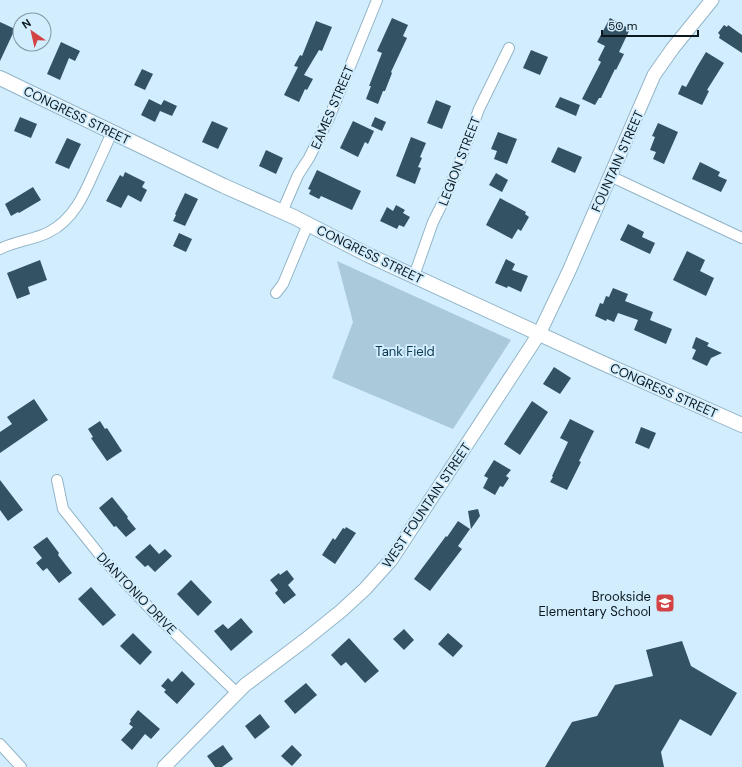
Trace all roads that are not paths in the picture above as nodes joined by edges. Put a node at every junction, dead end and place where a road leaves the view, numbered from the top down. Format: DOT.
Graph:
graph roads {
  1 [pos="377,0"];
  2 [pos="712,0"];
  3 [pos="509,48"];
  4 [pos="0,78"];
  5 [pos="112,132"];
  6 [pos="610,176"];
  7 [pos="282,212"];
  8 [pos="308,224"];
  9 [pos="742,238"];
  10 [pos="0,249"];
  11 [pos="414,276"];
  12 [pos="276,293"];
  13 [pos="539,334"];
  14 [pos="742,425"];
  15 [pos="57,480"];
  16 [pos="237,693"];
  17 [pos="0,744"];
  18 [pos="21,767"];
  19 [pos="164,767"];
  1 -- 7 [label="street, EAMES STREET"];
  2 -- 6 [label="street, FOUNTAIN STREET"];
  3 -- 11 [label="street, LEGION STREET"];
  4 -- 5 [label="main road, CONGRESS STREET"];
  5 -- 7 [label="main road, CONGRESS STREET"];
  5 -- 10 [label="street"];
  6 -- 9 [label="street"];
  6 -- 13 [label="street, FOUNTAIN STREET"];
  7 -- 8 [label="main road, CONGRESS STREET"];
  8 -- 11 [label="main road, CONGRESS STREET"];
  8 -- 12 [label="street"];
  11 -- 13 [label="main road, CONGRESS STREET"];
  13 -- 14 [label="main road, CONGRESS STREET"];
  13 -- 16 [label="street, WEST FOUNTAIN STREET"];
  15 -- 16 [label="street, DIANTONIO DRIVE"];
  16 -- 19 [label="street, WEST FOUNTAIN STREET"];
  17 -- 18 [label="street"];
}
